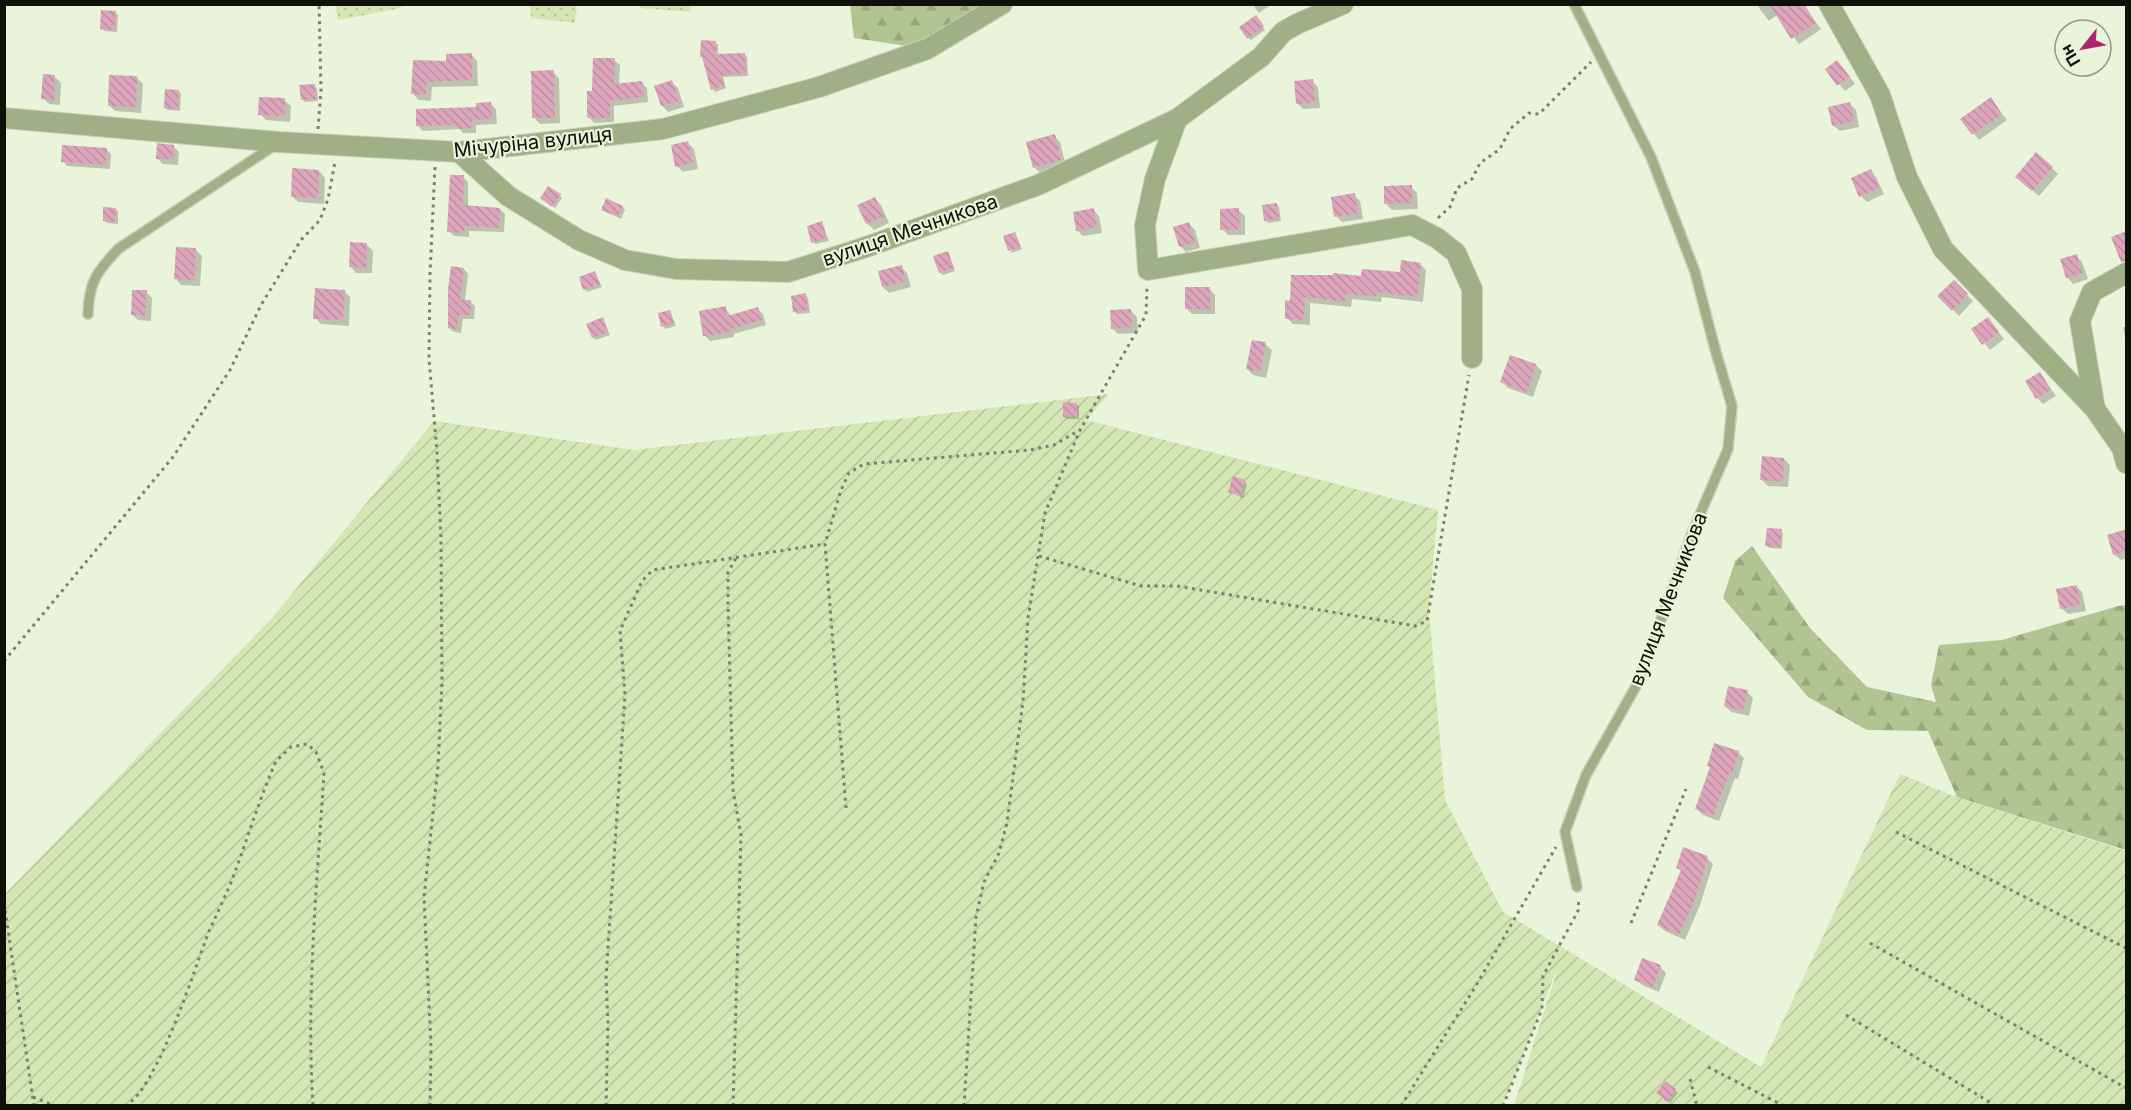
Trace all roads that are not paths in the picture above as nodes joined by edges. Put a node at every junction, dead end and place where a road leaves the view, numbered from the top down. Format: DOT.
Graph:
graph roads {
  1 [pos="1002,4"];
  2 [pos="1343,4"];
  3 [pos="1574,4"];
  4 [pos="1829,4"];
  5 [pos="4,118"];
  6 [pos="1177,119"];
  7 [pos="279,142"];
  8 [pos="459,152"];
  9 [pos="2127,273"];
  10 [pos="88,314"];
  11 [pos="1472,358"];
  12 [pos="2095,409"];
  13 [pos="2127,463"];
  14 [pos="1577,887"];
  1 -- 8 [label="street, Мічуріна вулиця"];
  2 -- 6 [label="street, вулиця Мечникова"];
  3 -- 14 [label="lane, вулиця Мечникова"];
  4 -- 12 [label="street"];
  5 -- 7 [label="street, Мічуріна вулиця"];
  6 -- 8 [label="street, вулиця Мечникова"];
  6 -- 11 [label="street"];
  7 -- 8 [label="street, Мічуріна вулиця"];
  7 -- 10 [label="lane"];
  9 -- 12 [label="street"];
  12 -- 13 [label="street"];
}
